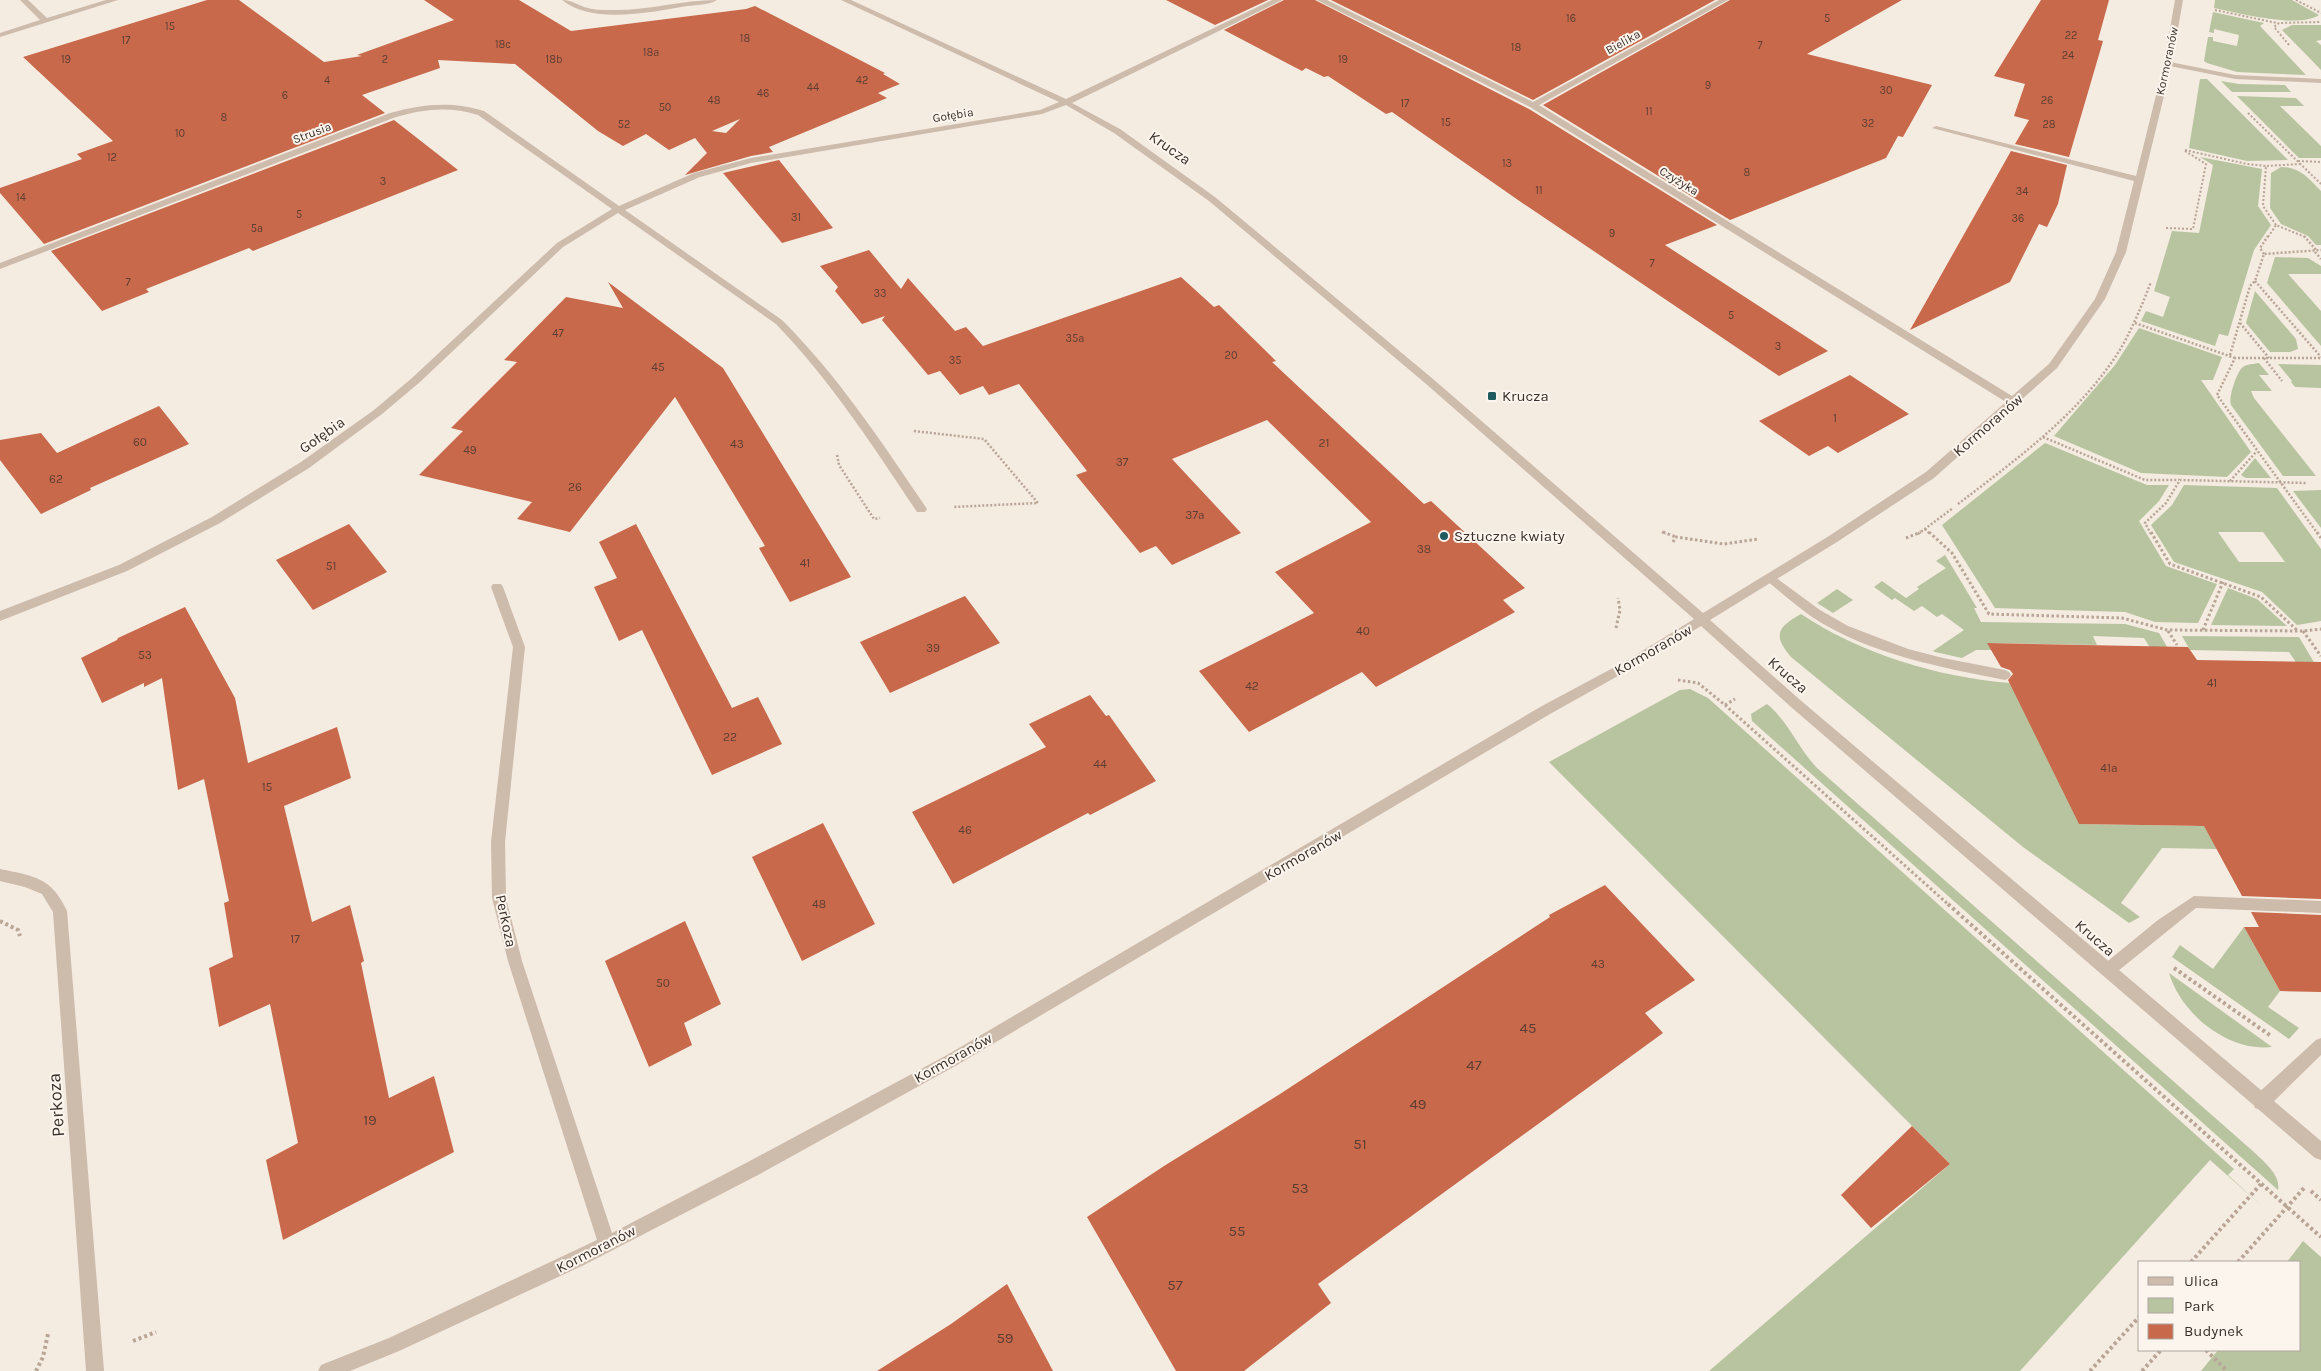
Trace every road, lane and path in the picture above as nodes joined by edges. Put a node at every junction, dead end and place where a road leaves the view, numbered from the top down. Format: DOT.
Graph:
graph roads {
  1 [pos="24,0"];
  2 [pos="114,0"];
  3 [pos="566,0"];
  4 [pos="713,0"];
  5 [pos="845,0"];
  6 [pos="1278,0"];
  7 [pos="1320,0"];
  8 [pos="1724,0"];
  9 [pos="2179,0"];
  10 [pos="2296,0"];
  11 [pos="2224,12"];
  12 [pos="2321,14"];
  13 [pos="45,21"];
  14 [pos="2321,22"];
  15 [pos="2278,24"];
  16 [pos="0,35"];
  17 [pos="2295,51"];
  18 [pos="2168,63"];
  19 [pos="2321,81"];
  20 [pos="1067,102"];
  21 [pos="1533,106"];
  22 [pos="2247,112"];
  23 [pos="1936,128"];
  24 [pos="2185,150"];
  25 [pos="2297,161"];
  26 [pos="2321,162"];
  27 [pos="2300,164"];
  28 [pos="2266,166"];
  29 [pos="2138,179"];
  30 [pos="2321,184"];
  31 [pos="617,210"];
  32 [pos="2276,224"];
  33 [pos="2321,250"];
  34 [pos="2316,251"];
  35 [pos="2264,254"];
  36 [pos="2321,259"];
  37 [pos="0,266"];
  38 [pos="2255,281"];
  39 [pos="2240,322"];
  40 [pos="2134,323"];
  41 [pos="2230,355"];
  42 [pos="2235,358"];
  43 [pos="2263,358"];
  44 [pos="2269,358"];
  45 [pos="2321,358"];
  46 [pos="2282,381"];
  47 [pos="2014,402"];
  48 [pos="908,431"];
  49 [pos="2043,437"];
  50 [pos="836,450"];
  51 [pos="2257,451"];
  52 [pos="2180,480"];
  53 [pos="2230,481"];
  54 [pos="2281,483"];
  55 [pos="2306,483"];
  56 [pos="921,509"];
  57 [pos="1925,529"];
  58 [pos="2321,538"];
  59 [pos="1751,541"];
  60 [pos="2157,541"];
  61 [pos="2163,541"];
  62 [pos="1672,544"];
  63 [pos="1770,578"];
  64 [pos="2223,582"];
  65 [pos="497,587"];
  66 [pos="1616,592"];
  67 [pos="0,616"];
  68 [pos="1703,620"];
  69 [pos="2321,629"];
  70 [pos="2167,630"];
  71 [pos="2203,630"];
  72 [pos="2298,631"];
  73 [pos="2303,631"];
  74 [pos="1612,635"];
  75 [pos="2177,645"];
  76 [pos="2321,656"];
  77 [pos="2006,675"];
  78 [pos="1674,682"];
  79 [pos="0,875"];
  80 [pos="2321,907"];
  81 [pos="0,921"];
  82 [pos="18,930"];
  83 [pos="2169,964"];
  84 [pos="2108,970"];
  85 [pos="2274,1038"];
  86 [pos="2321,1045"];
  87 [pos="2261,1102"];
  88 [pos="2321,1152"];
  89 [pos="2262,1184"];
  90 [pos="2306,1187"];
  91 [pos="2287,1206"];
  92 [pos="2321,1237"];
  93 [pos="607,1244"];
  94 [pos="2192,1261"];
  95 [pos="2239,1261"];
  96 [pos="2138,1318"];
  97 [pos="156,1332"];
  98 [pos="142,1338"];
  99 [pos="2160,1351"];
  100 [pos="2207,1351"];
  101 [pos="95,1371"];
  102 [pos="327,1371"];
  103 [pos="2090,1371"];
  104 [pos="2142,1371"];
  105 [pos="2227,1371"];
  1 -- 13 [label="street"];
  2 -- 13 [label="street"];
  3 -- 4 [label="street"];
  5 -- 20 [label="street, Krucza"];
  6 -- 20 [label="street, Gołębia"];
  7 -- 21 [label="street, Czyżyka"];
  8 -- 21 [label="street, Bielika"];
  9 -- 18 [label="street, Kormoranów"];
  10 -- 12 [label="path"];
  11 -- 15 [label="path"];
  13 -- 16 [label="street"];
  14 -- 15 [label="path"];
  15 -- 17 [label="path"];
  18 -- 19 [label="street"];
  18 -- 29 [label="street, Kormoranów"];
  20 -- 31 [label="street, Gołębia"];
  20 -- 68 [label="street, Krucza"];
  21 -- 47 [label="street, Czyżyka"];
  22 -- 25 [label="path"];
  23 -- 29 [label="street"];
  24 -- 28 [label="path"];
  25 -- 26 [label="path"];
  25 -- 27 [label="path"];
  27 -- 28 [label="path"];
  27 -- 30 [label="path"];
  28 -- 32 [label="path"];
  29 -- 47 [label="street, Kormoranów"];
  31 -- 37 [label="street, Strusia"];
  31 -- 56 [label="street"];
  31 -- 67 [label="street, Gołębia"];
  32 -- 34 [label="path"];
  32 -- 35 [label="path"];
  33 -- 34 [label="path"];
  34 -- 35 [label="path"];
  34 -- 36 [label="path"];
  35 -- 38 [label="path"];
  38 -- 39 [label="path"];
  38 -- 45 [label="path"];
  39 -- 41 [label="path"];
  39 -- 44 [label="path"];
  40 -- 41 [label="path"];
  41 -- 42 [label="path"];
  42 -- 43 [label="path"];
  42 -- 51 [label="path"];
  43 -- 44 [label="path"];
  43 -- 46 [label="path"];
  44 -- 45 [label="path"];
  47 -- 63 [label="street, Kormoranów"];
  48 -- 56 [label="path"];
  49 -- 52 [label="path"];
  50 -- 56 [label="path"];
  51 -- 53 [label="path"];
  51 -- 54 [label="path"];
  52 -- 53 [label="path"];
  52 -- 60 [label="path"];
  53 -- 54 [label="path"];
  54 -- 55 [label="path"];
  54 -- 58 [label="path"];
  57 -- 70 [label="path"];
  59 -- 62 [label="path"];
  60 -- 61 [label="path"];
  60 -- 64 [label="path"];
  63 -- 68 [label="street, Kormoranów"];
  63 -- 77 [label="street"];
  64 -- 71 [label="path"];
  64 -- 72 [label="path"];
  65 -- 93 [label="street, Perkoza"];
  66 -- 74 [label="path"];
  68 -- 84 [label="street, Krucza"];
  68 -- 93 [label="street, Kormoranów"];
  69 -- 73 [label="path"];
  70 -- 71 [label="path"];
  70 -- 75 [label="path"];
  71 -- 72 [label="path"];
  72 -- 73 [label="path"];
  73 -- 76 [label="path"];
  78 -- 89 [label="path"];
  79 -- 101 [label="street, Perkoza"];
  80 -- 84 [label="street"];
  81 -- 82 [label="path"];
  83 -- 85 [label="path"];
  84 -- 87 [label="street, Krucza"];
  86 -- 87 [label="street"];
  87 -- 88 [label="street, Krucza"];
  89 -- 91 [label="path"];
  89 -- 94 [label="path"];
  90 -- 91 [label="path"];
  91 -- 92 [label="path"];
  91 -- 95 [label="path"];
  93 -- 102 [label="street, Kormoranów"];
  96 -- 103 [label="path"];
  97 -- 98 [label="path"];
  99 -- 104 [label="path"];
  100 -- 105 [label="path"];
}
